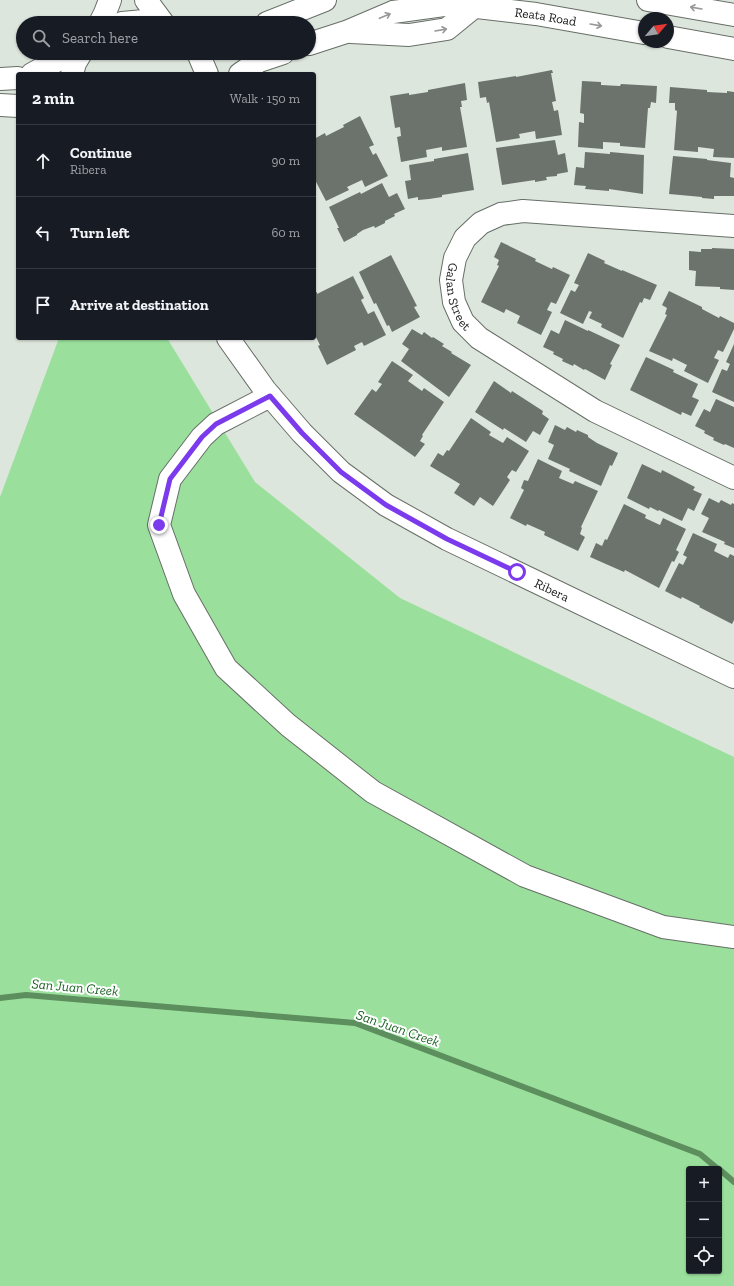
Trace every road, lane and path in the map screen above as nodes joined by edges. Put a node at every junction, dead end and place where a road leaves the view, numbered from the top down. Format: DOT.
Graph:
graph roads {
  1 [pos="110,0"];
  2 [pos="146,0"];
  3 [pos="325,0"];
  4 [pos="648,0"];
  5 [pos="474,4"];
  6 [pos="734,15"];
  7 [pos="104,16"];
  8 [pos="158,16"];
  9 [pos="284,16"];
  10 [pos="638,32"];
  11 [pos="674,39"];
  12 [pos="316,42"];
  13 [pos="734,49"];
  14 [pos="58,60"];
  15 [pos="77,60"];
  16 [pos="201,60"];
  17 [pos="262,60"];
  18 [pos="36,72"];
  19 [pos="73,72"];
  20 [pos="207,72"];
  21 [pos="243,72"];
  22 [pos="16,78"];
  23 [pos="0,79"];
  24 [pos="0,105"];
  25 [pos="16,106"];
  26 [pos="734,226"];
  27 [pos="229,340"];
  28 [pos="270,396"];
  29 [pos="734,478"];
  30 [pos="734,677"];
  31 [pos="734,937"];
  1 -- 7 [label="street"];
  2 -- 8 [label="street"];
  3 -- 9 [label="street"];
  6 -- 4 [label="street, one-way"];
  5 -- 10 [label="street, Reata Road, one-way"];
  12 -- 5 [label="street, one-way"];
  11 -- 13 [label="street"];
  14 -- 18 [label="street"];
  15 -- 19 [label="street"];
  16 -- 20 [label="street"];
  17 -- 21 [label="street"];
  22 -- 23 [label="street"];
  24 -- 25 [label="street"];
  26 -- 29 [label="street, Galan Street"];
  27 -- 28 [label="street, Ribera"];
  28 -- 30 [label="street, Ribera"];
  28 -- 31 [label="street"];
}
